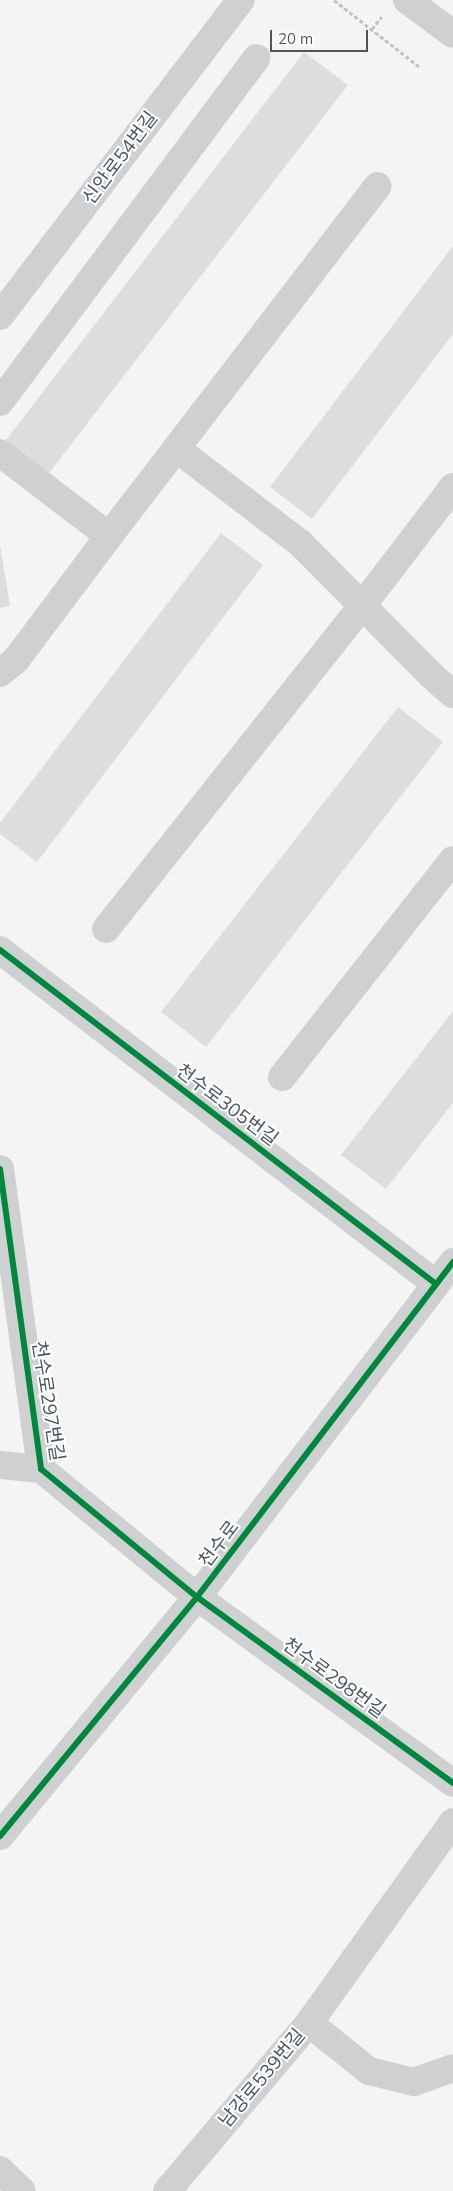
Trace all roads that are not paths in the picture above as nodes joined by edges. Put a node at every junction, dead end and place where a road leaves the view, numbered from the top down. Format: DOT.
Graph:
graph roads {
  1 [pos="241,0"];
  2 [pos="407,0"];
  3 [pos="453,34"];
  4 [pos="256,58"];
  5 [pos="378,186"];
  6 [pos="0,316"];
  7 [pos="0,402"];
  8 [pos="177,449"];
  9 [pos="0,452"];
  10 [pos="453,487"];
  11 [pos="109,536"];
  12 [pos="362,606"];
  13 [pos="0,673"];
  14 [pos="453,694"];
  15 [pos="453,860"];
  16 [pos="106,929"];
  17 [pos="0,950"];
  18 [pos="282,1077"];
  19 [pos="0,1169"];
  20 [pos="453,1262"];
  21 [pos="436,1284"];
  22 [pos="0,1465"];
  23 [pos="41,1469"];
  24 [pos="197,1597"];
  25 [pos="453,1783"];
  26 [pos="453,1822"];
  27 [pos="0,1836"];
  28 [pos="309,2023"];
  29 [pos="453,2068"];
  30 [pos="0,2170"];
  31 [pos="22,2191"];
  32 [pos="167,2191"];
  1 -- 6 [label="street, 신안로54번길"];
  2 -- 3 [label="street"];
  4 -- 7 [label="street"];
  5 -- 8 [label="street"];
  8 -- 11 [label="street"];
  8 -- 12 [label="street"];
  9 -- 11 [label="street"];
  10 -- 12 [label="street"];
  11 -- 13 [label="street"];
  12 -- 14 [label="street"];
  12 -- 16 [label="street"];
  15 -- 18 [label="street"];
  17 -- 21 [label="street, 천수로305번길"];
  19 -- 23 [label="street, 천수로297번길"];
  20 -- 21 [label="street, 천수로"];
  21 -- 24 [label="street, 천수로"];
  22 -- 23 [label="street"];
  23 -- 24 [label="street, 천수로297번길"];
  24 -- 25 [label="street, 천수로298번길"];
  24 -- 27 [label="street, 천수로"];
  26 -- 28 [label="street"];
  28 -- 29 [label="street, 남강로539번길"];
  28 -- 32 [label="street, 남강로539번길"];
  30 -- 31 [label="street"];
}
